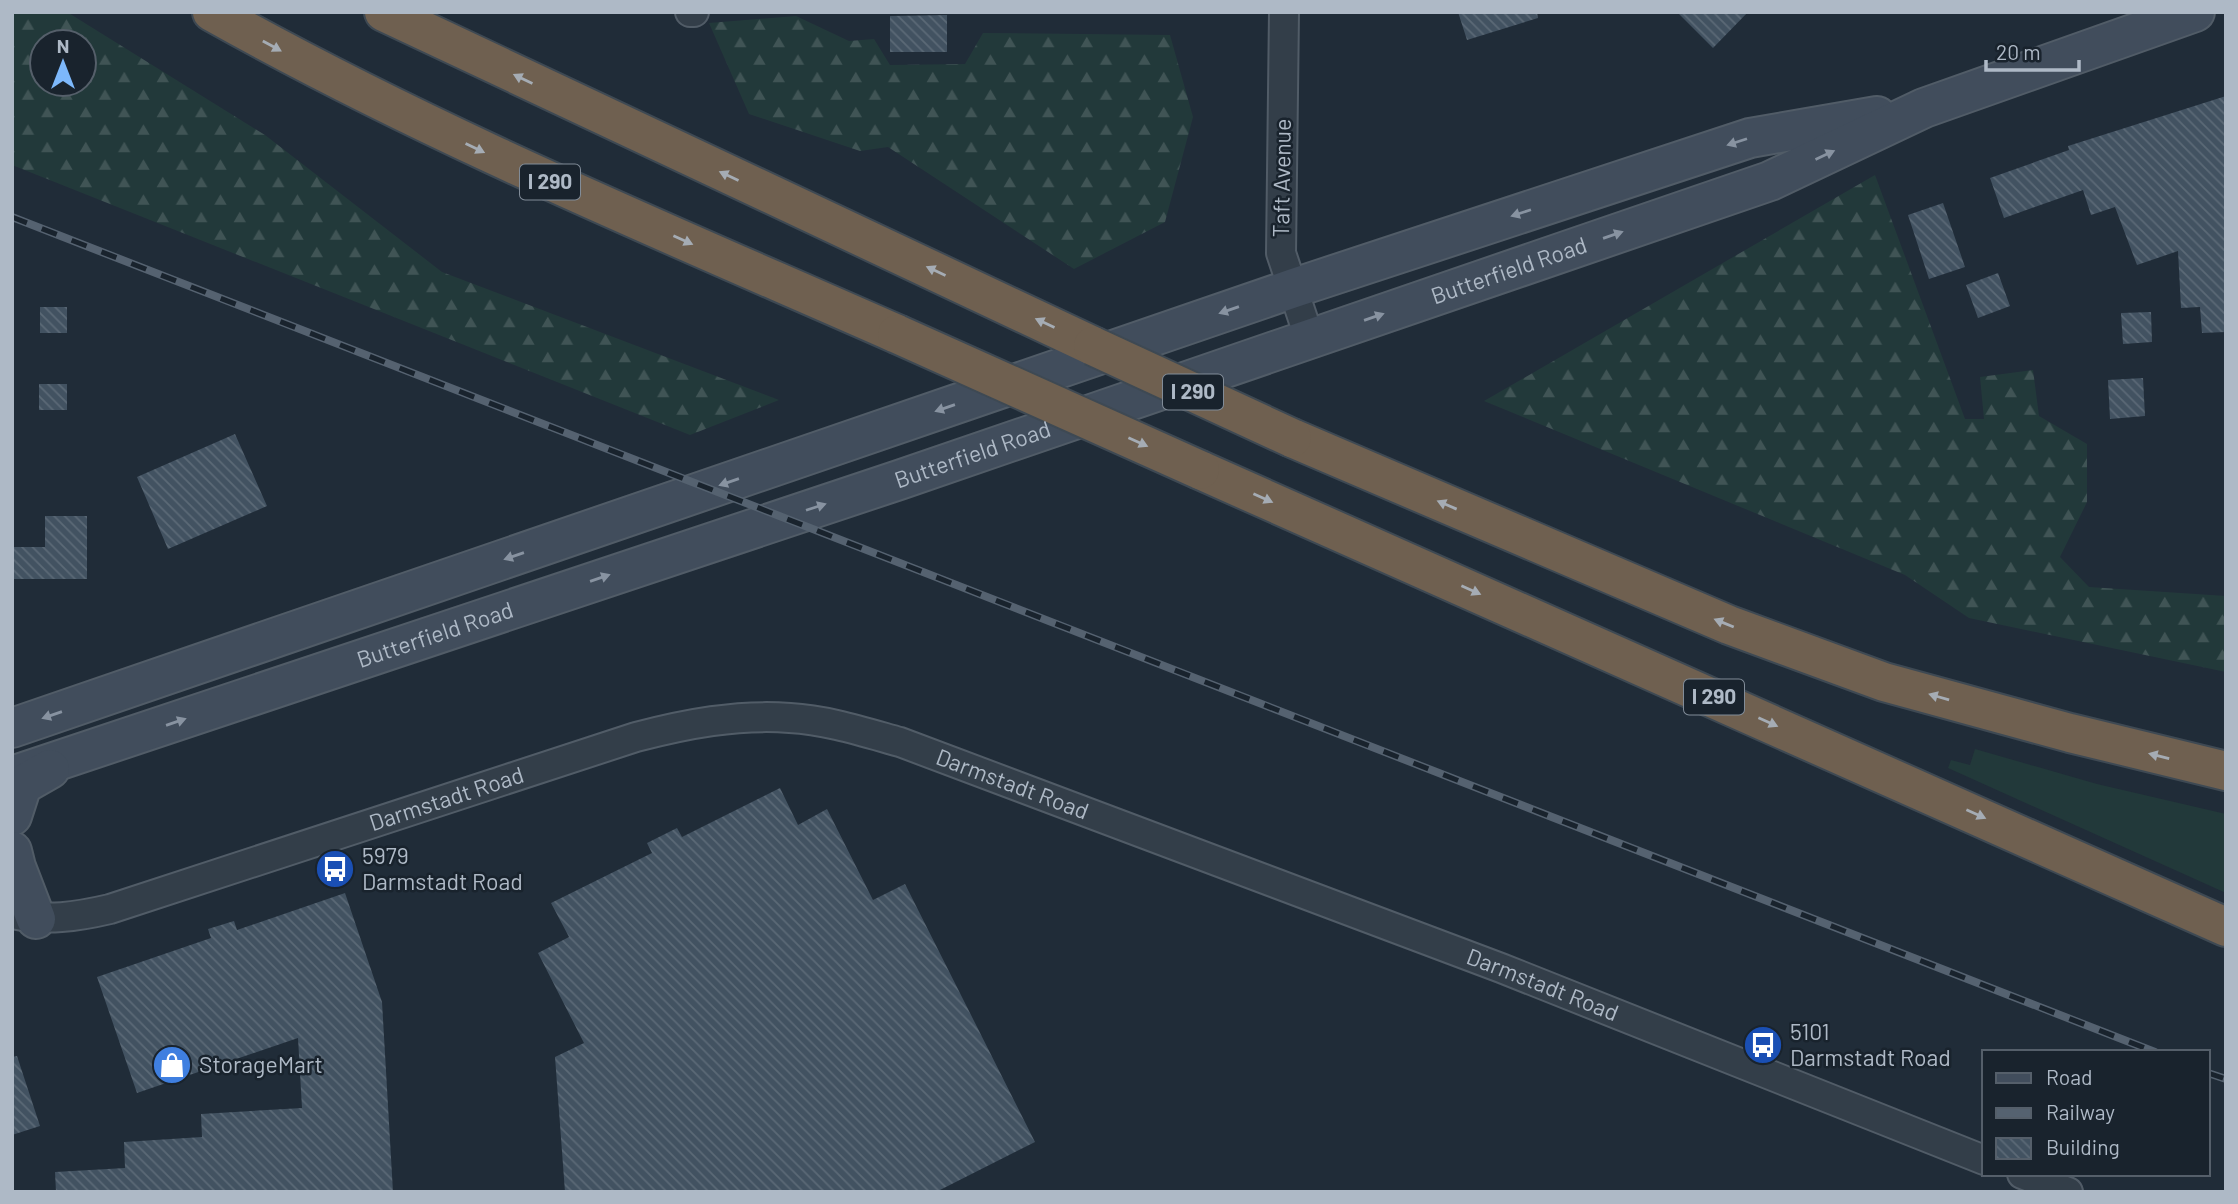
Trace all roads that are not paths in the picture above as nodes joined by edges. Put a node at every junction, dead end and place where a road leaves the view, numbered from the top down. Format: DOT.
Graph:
graph roads {
  1 [pos="212,12"];
  2 [pos="384,12"];
  3 [pos="1284,12"];
  4 [pos="2195,12"];
  5 [pos="1924,107"];
  6 [pos="1294,288"];
  7 [pos="1310,340"];
  8 [pos="12,728"];
  9 [pos="66,759"];
  10 [pos="2226,771"];
  11 [pos="12,776"];
  12 [pos="12,816"];
  13 [pos="12,851"];
  14 [pos="24,916"];
  15 [pos="2226,927"];
  16 [pos="1982,1159"];
  17 [pos="2027,1176"];
  18 [pos="2068,1192"];
  1 -- 15 [label="highway, I 290, one-way, bridge"];
  10 -- 2 [label="highway, I 290, one-way, bridge"];
  3 -- 6 [label="street, Taft Avenue"];
  4 -- 5 [label="main road, Butterfield Road"];
  5 -- 6 [label="main road, Butterfield Road, one-way"];
  7 -- 5 [label="main road, Butterfield Road, one-way"];
  6 -- 7 [label="street, Taft Avenue"];
  6 -- 8 [label="main road, Butterfield Road, one-way"];
  9 -- 7 [label="main road, Butterfield Road, one-way"];
  9 -- 11 [label="main road, Butterfield Road"];
  9 -- 12 [label="main road"];
  13 -- 14 [label="main road"];
  14 -- 16 [label="street, Darmstadt Road"];
  17 -- 18 [label="street"];
}
